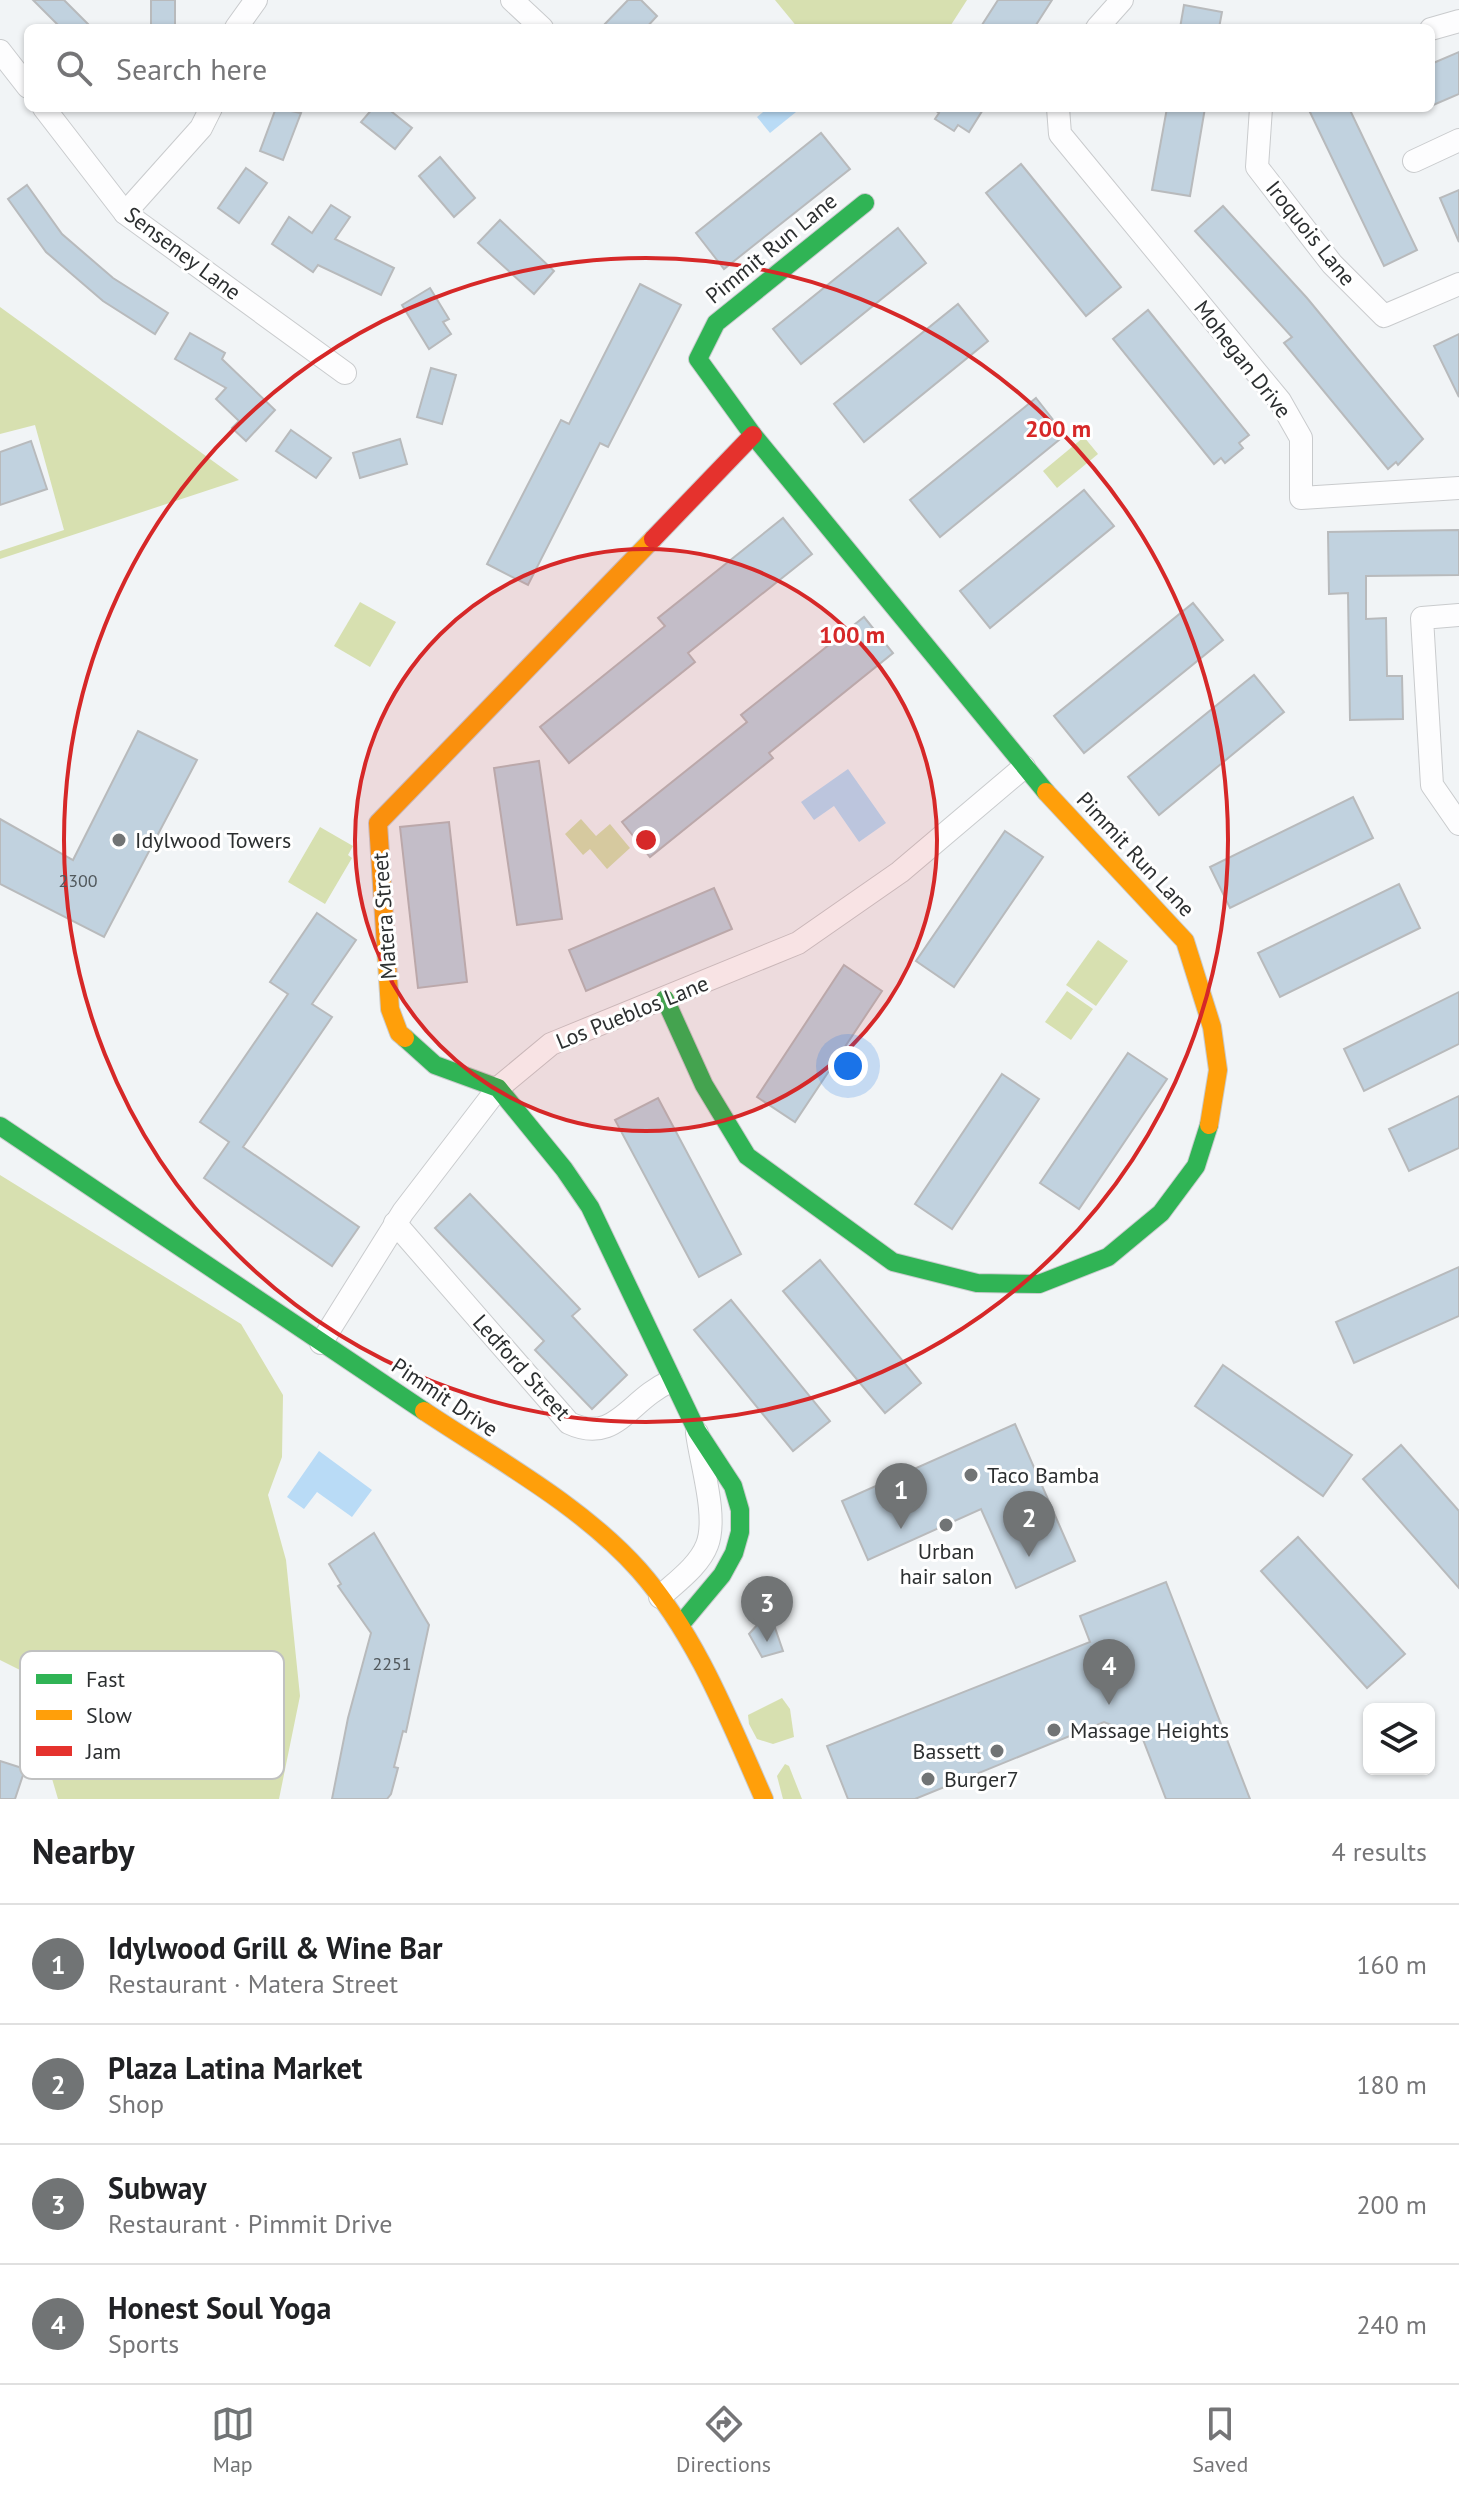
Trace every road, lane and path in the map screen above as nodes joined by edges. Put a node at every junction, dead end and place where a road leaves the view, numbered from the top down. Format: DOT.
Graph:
graph roads {
  1 [pos="256,0"];
  2 [pos="512,0"];
  3 [pos="1122,0"];
  4 [pos="1459,21"];
  5 [pos="239,24"];
  6 [pos="538,24"];
  7 [pos="1101,24"];
  8 [pos="1435,28"];
  9 [pos="0,51"];
  10 [pos="24,82"];
  11 [pos="47,112"];
  12 [pos="209,112"];
  13 [pos="1058,112"];
  14 [pos="1261,112"];
  15 [pos="1459,140"];
  16 [pos="1414,161"];
  17 [pos="865,203"];
  18 [pos="125,213"];
  19 [pos="1459,284"];
  20 [pos="345,373"];
  21 [pos="753,435"];
  22 [pos="1459,488"];
  23 [pos="1459,615"];
  24 [pos="1024,767"];
  25 [pos="1459,824"];
  26 [pos="665,999"];
  27 [pos="498,1088"];
  28 [pos="0,1126"];
  29 [pos="395,1223"];
  30 [pos="321,1343"];
  31 [pos="671,1381"];
  32 [pos="697,1431"];
  33 [pos="660,1597"];
  34 [pos="681,1624"];
  35 [pos="764,1799"];
  1 -- 5 [label="street"];
  2 -- 6 [label="street"];
  3 -- 7 [label="street"];
  4 -- 8 [label="street"];
  9 -- 10 [label="street"];
  11 -- 18 [label="street, Senseney Lane"];
  12 -- 18 [label="street"];
  13 -- 22 [label="street, Mohegan Drive"];
  14 -- 19 [label="street, Iroquois Lane"];
  15 -- 16 [label="street"];
  17 -- 21 [label="street, Pimmit Run Lane"];
  18 -- 20 [label="street, Senseney Lane"];
  21 -- 24 [label="street, Pimmit Run Lane"];
  21 -- 27 [label="street, Matera Street"];
  23 -- 25 [label="street"];
  24 -- 26 [label="street, Los Pueblos Lane"];
  24 -- 26 [label="street, Pimmit Run Lane"];
  26 -- 27 [label="street, Los Pueblos Lane"];
  27 -- 29 [label="street, Los Pueblos Lane"];
  27 -- 31 [label="street"];
  28 -- 30 [label="street, Pimmit Drive"];
  29 -- 30 [label="street, Los Pueblos Lane"];
  29 -- 31 [label="street, Ledford Street"];
  30 -- 33 [label="street, Pimmit Drive"];
  31 -- 32 [label="street"];
  32 -- 33 [label="street"];
  32 -- 34 [label="street"];
  33 -- 34 [label="street, Pimmit Drive"];
  34 -- 35 [label="street, Pimmit Drive"];
}
